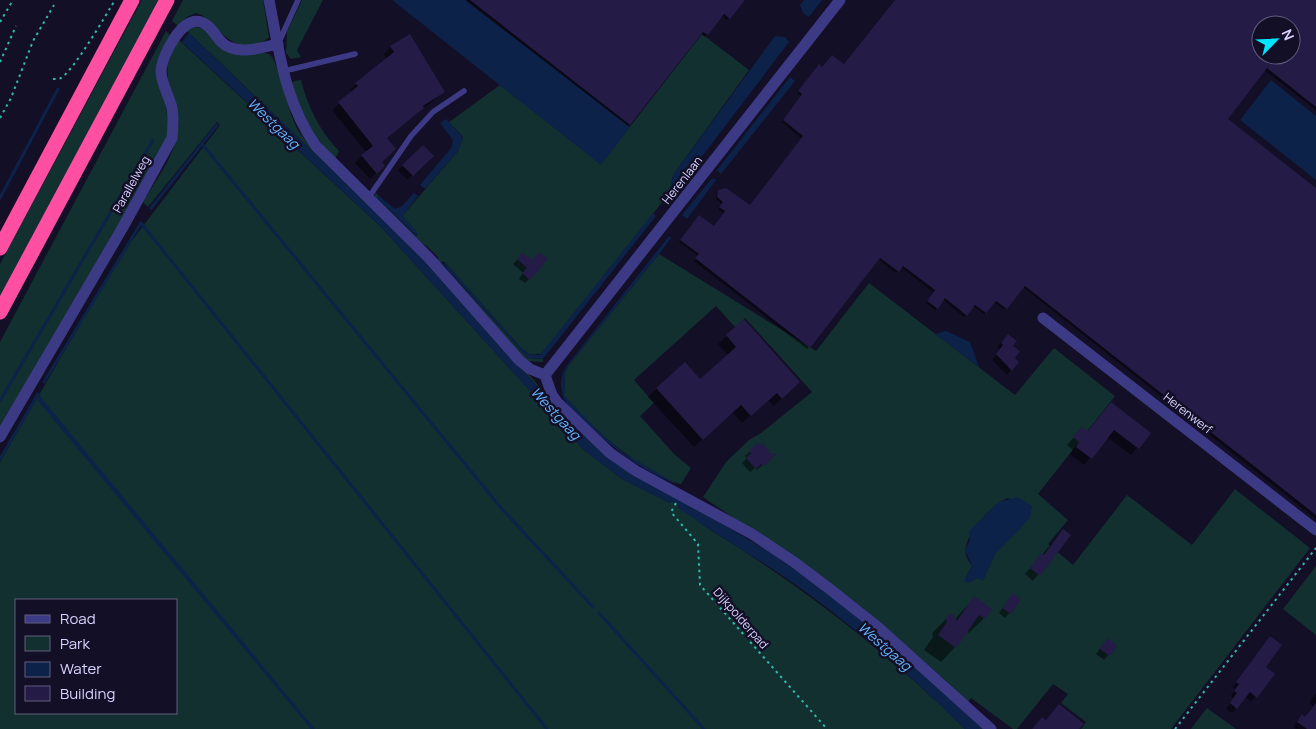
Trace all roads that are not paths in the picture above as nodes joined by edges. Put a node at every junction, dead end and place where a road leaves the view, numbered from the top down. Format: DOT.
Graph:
graph roads {
  1 [pos="132,0"];
  2 [pos="167,0"];
  3 [pos="269,0"];
  4 [pos="298,0"];
  5 [pos="840,0"];
  6 [pos="278,44"];
  7 [pos="355,54"];
  8 [pos="284,71"];
  9 [pos="464,91"];
  10 [pos="369,197"];
  11 [pos="0,248"];
  12 [pos="0,312"];
  13 [pos="1043,318"];
  14 [pos="545,375"];
  15 [pos="0,437"];
  16 [pos="1316,530"];
  17 [pos="992,729"];
  1 -- 11 [label="highway"];
  2 -- 12 [label="highway"];
  3 -- 6 [label="street"];
  4 -- 6 [label="lane"];
  5 -- 14 [label="street, Herenlaan"];
  6 -- 8 [label="street"];
  6 -- 15 [label="street, Parallelweg"];
  7 -- 8 [label="lane"];
  8 -- 10 [label="street"];
  9 -- 10 [label="lane"];
  10 -- 14 [label="street"];
  13 -- 16 [label="street, Herenwerf"];
  14 -- 17 [label="street"];
}
